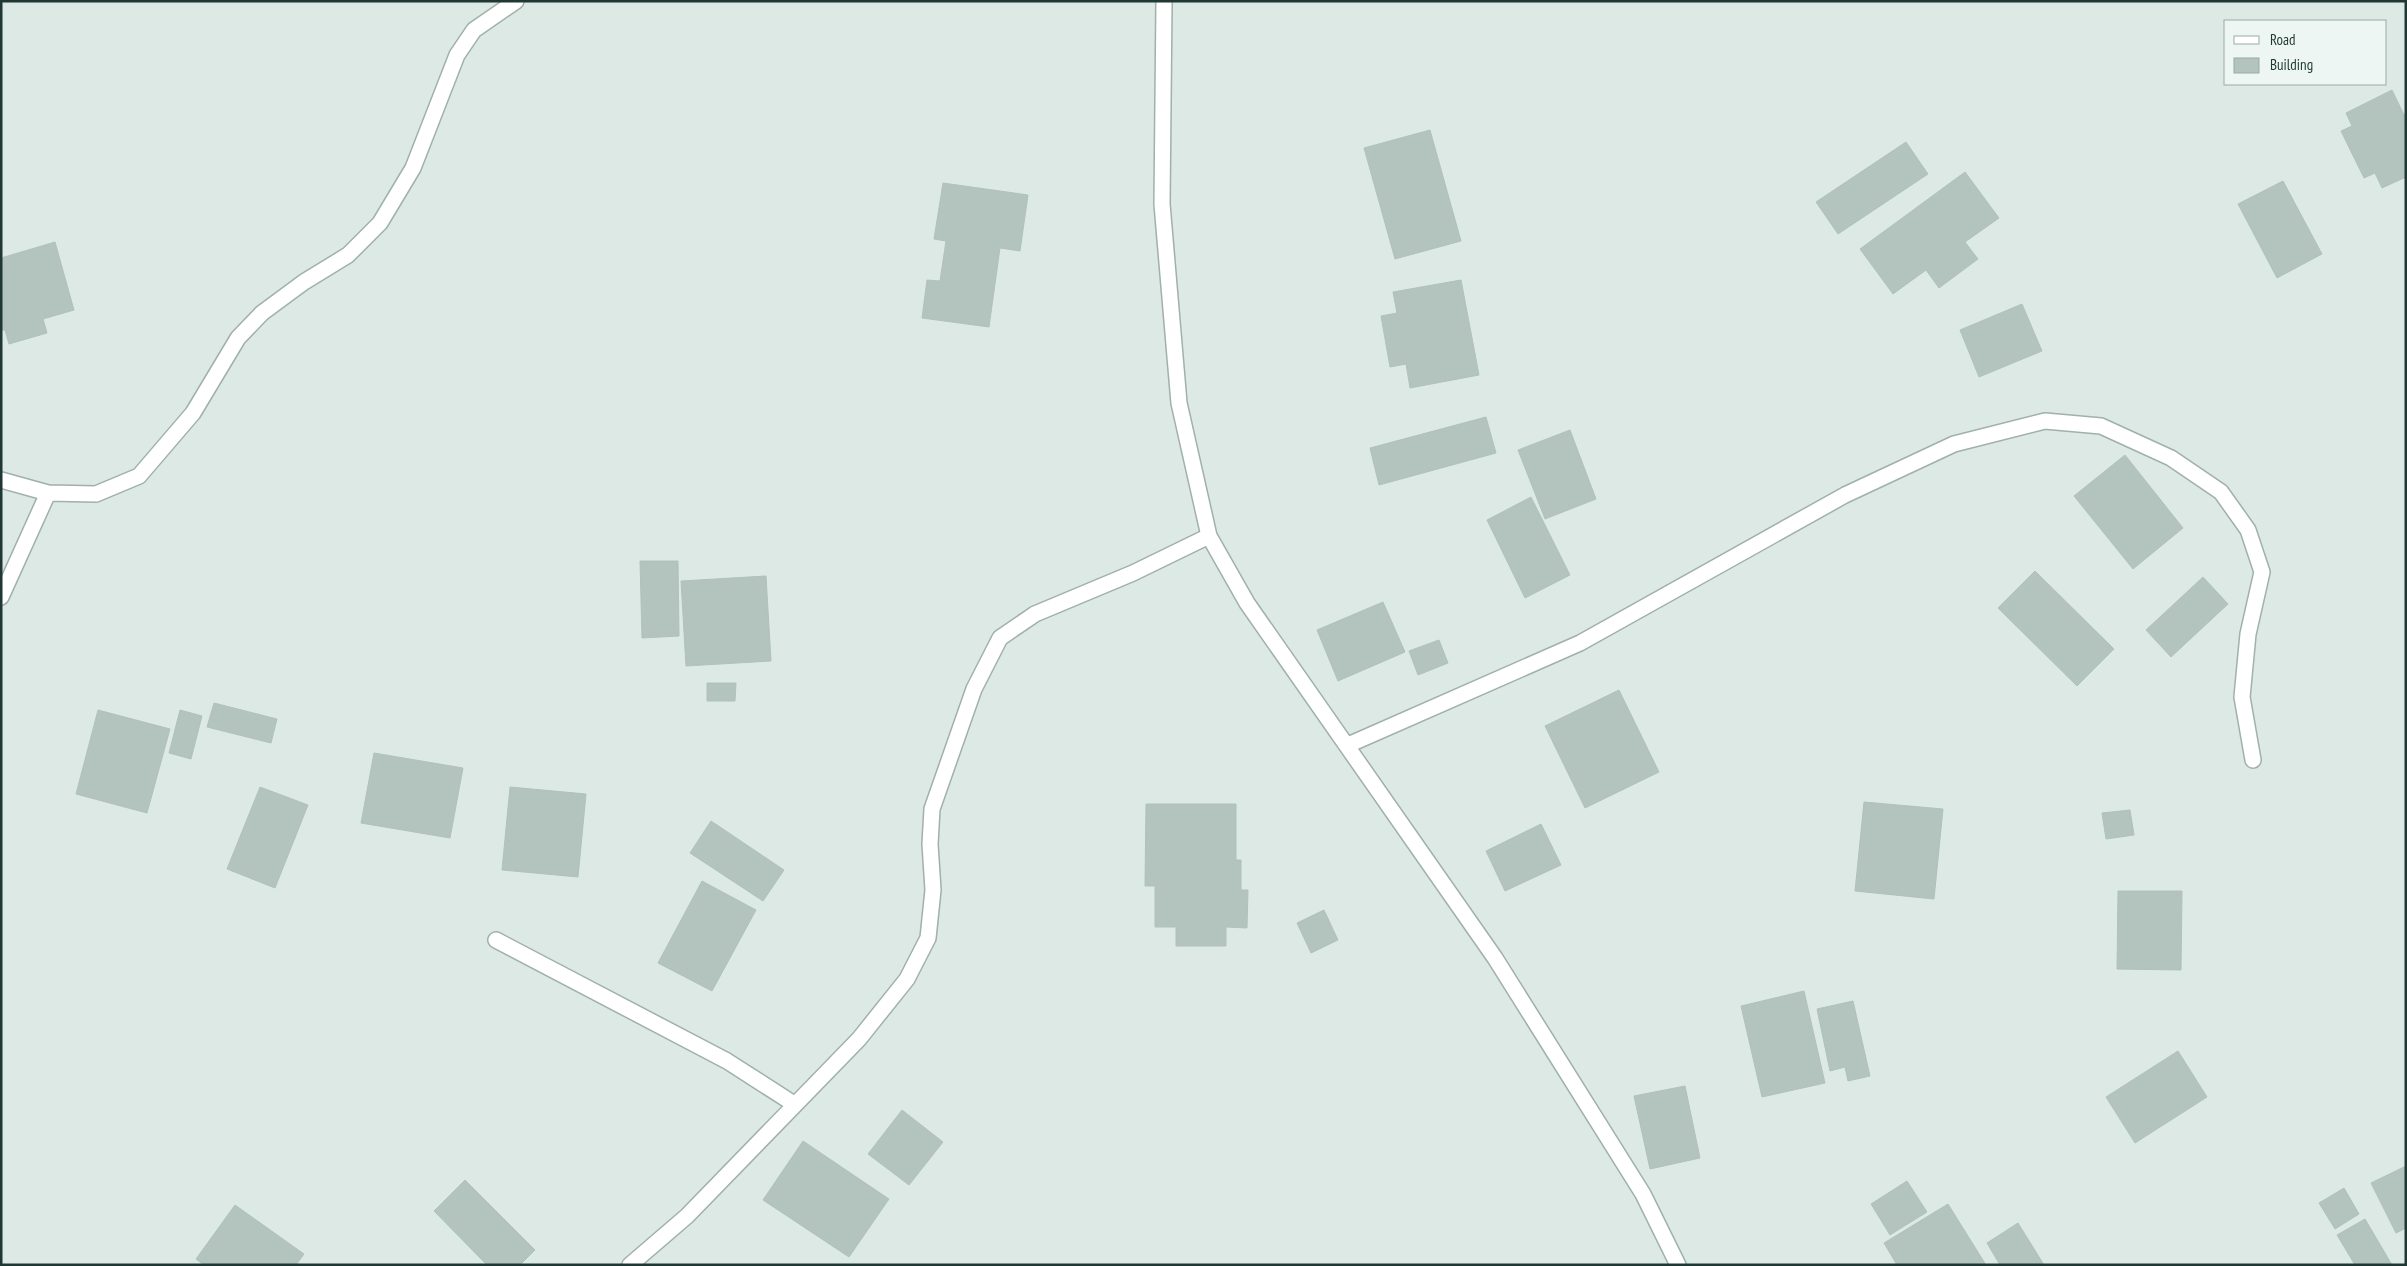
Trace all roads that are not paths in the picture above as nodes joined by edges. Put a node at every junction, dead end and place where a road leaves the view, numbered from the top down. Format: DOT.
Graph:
graph roads {
  1 [pos="516,1"];
  2 [pos="1164,1"];
  3 [pos="1,480"];
  4 [pos="48,494"];
  5 [pos="1209,536"];
  6 [pos="1,597"];
  7 [pos="1348,745"];
  8 [pos="2253,760"];
  9 [pos="496,940"];
  10 [pos="794,1104"];
  11 [pos="630,1265"];
  12 [pos="1678,1265"];
  1 -- 4 [label="street"];
  2 -- 5 [label="street"];
  3 -- 4 [label="street"];
  4 -- 6 [label="street"];
  5 -- 7 [label="street"];
  5 -- 10 [label="street"];
  7 -- 8 [label="street"];
  7 -- 12 [label="street"];
  9 -- 10 [label="street"];
  10 -- 11 [label="street"];
}
